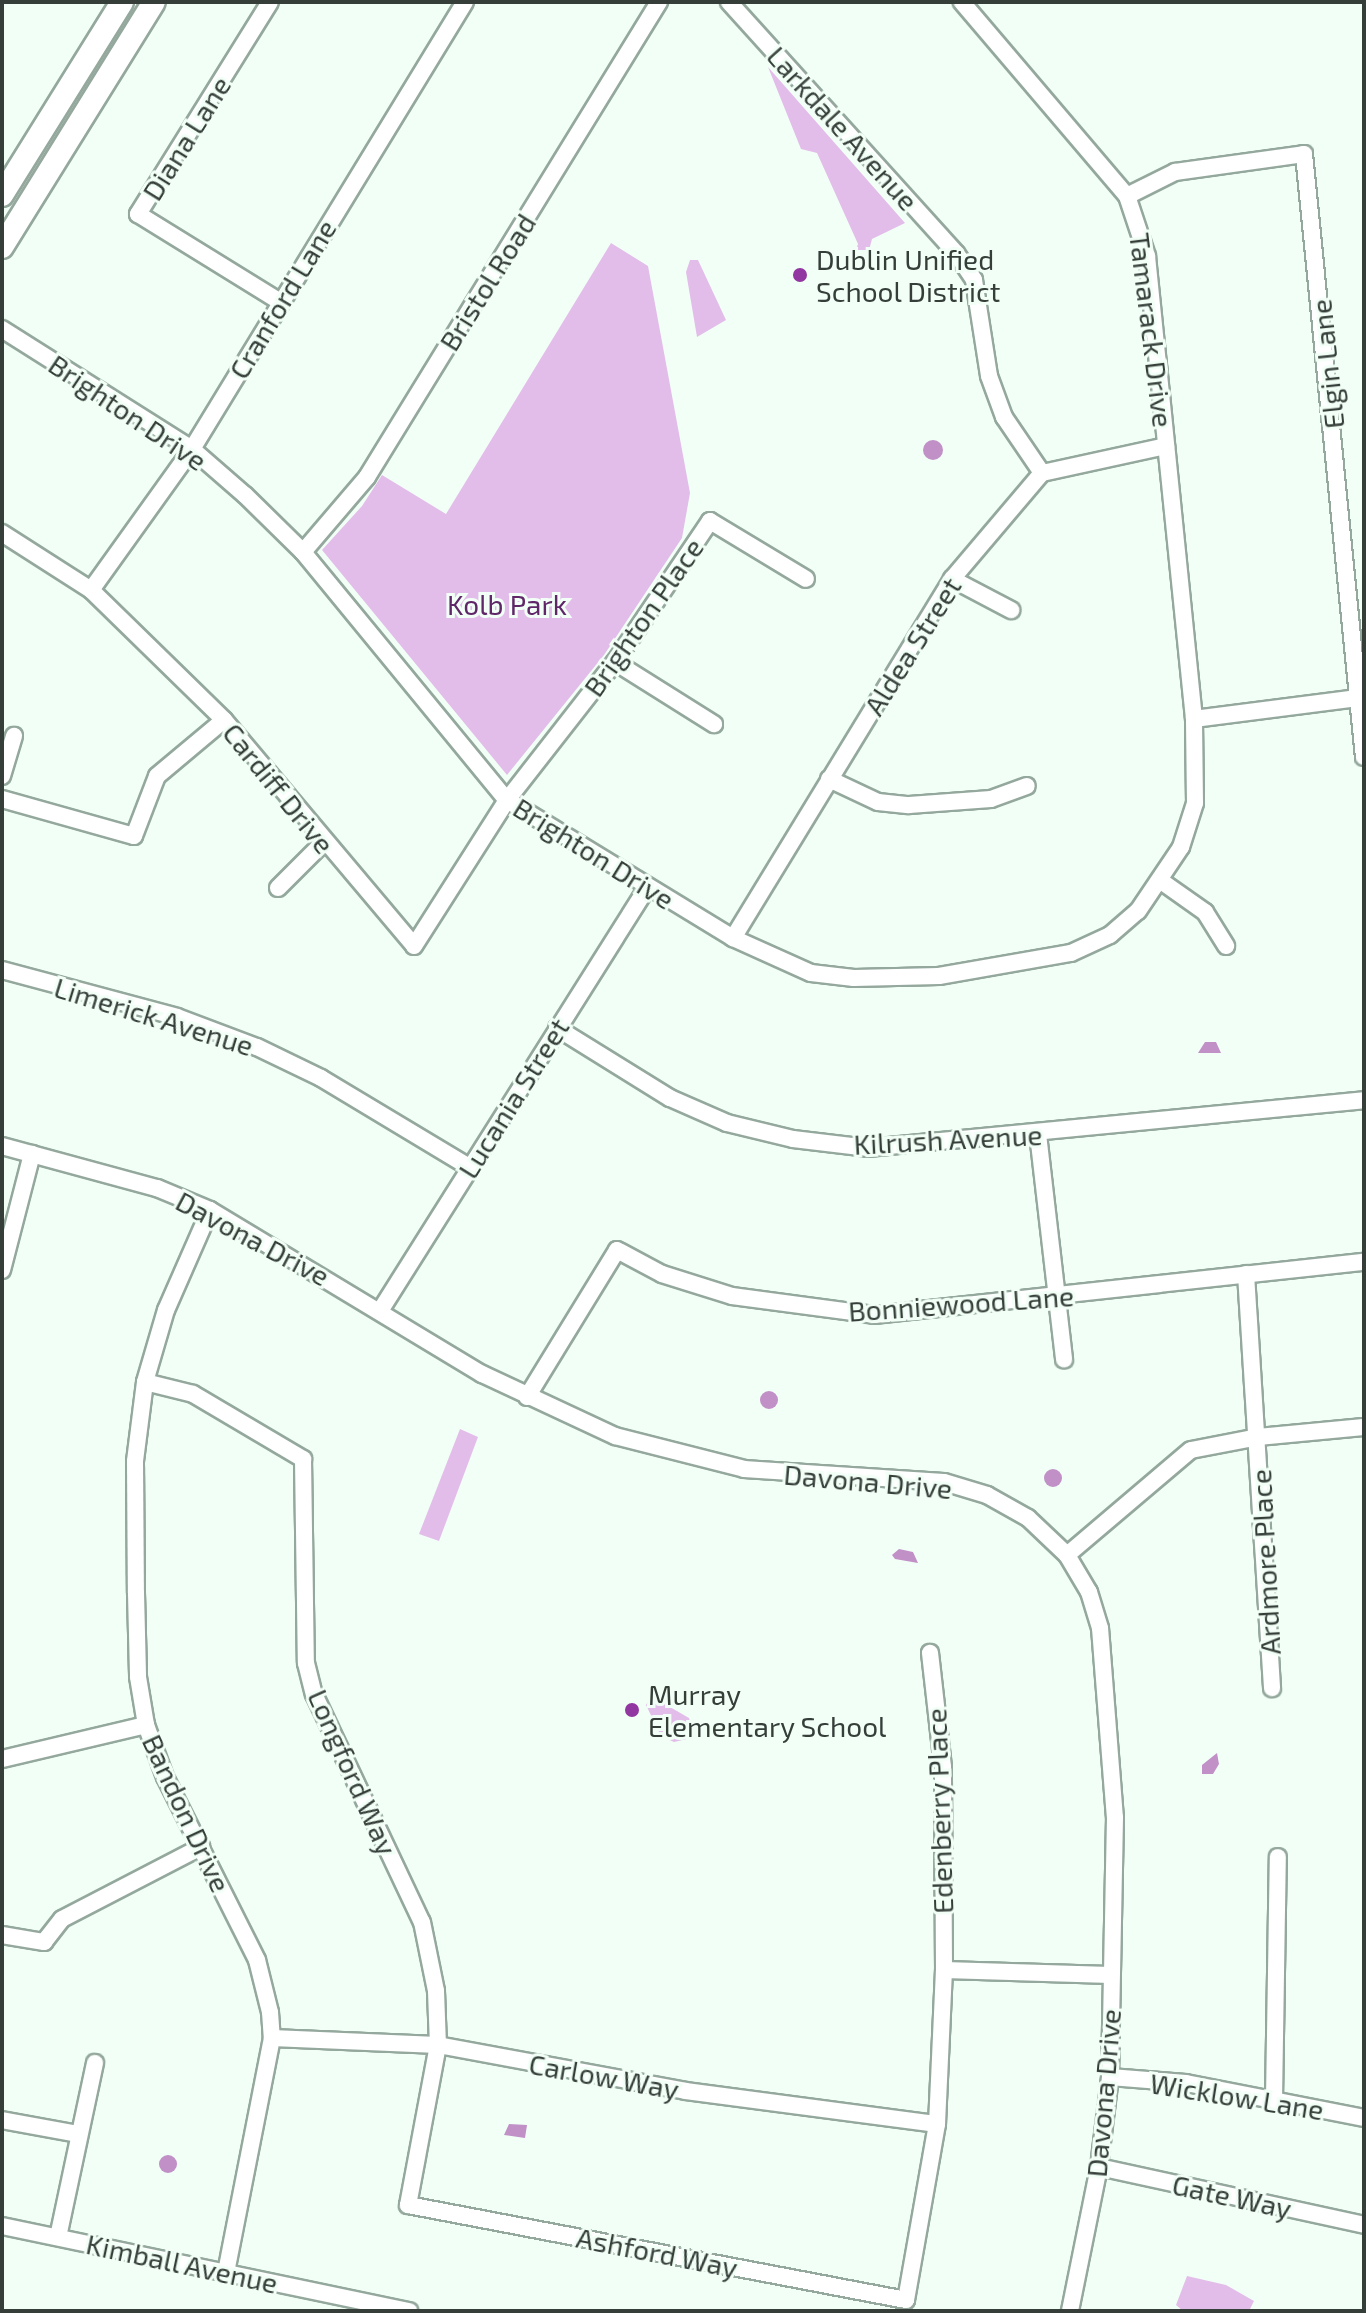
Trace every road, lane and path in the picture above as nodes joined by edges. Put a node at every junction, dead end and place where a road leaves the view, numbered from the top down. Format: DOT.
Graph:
graph roads {
  1 [pos="122,2"];
  2 [pos="154,2"];
  3 [pos="270,2"];
  4 [pos="465,2"];
  5 [pos="659,2"];
  6 [pos="729,2"];
  7 [pos="962,2"];
  8 [pos="2,195"];
  9 [pos="1127,196"];
  10 [pos="2,247"];
  11 [pos="279,301"];
  12 [pos="2,329"];
  13 [pos="1166,446"];
  14 [pos="192,449"];
  15 [pos="1042,473"];
  16 [pos="2,533"];
  17 [pos="303,552"];
  18 [pos="806,579"];
  19 [pos="952,579"];
  20 [pos="91,590"];
  21 [pos="1011,610"];
  22 [pos="615,662"];
  23 [pos="1358,698"];
  24 [pos="1194,719"];
  25 [pos="224,720"];
  26 [pos="714,724"];
  27 [pos="14,736"];
  28 [pos="1364,757"];
  29 [pos="2,776"];
  30 [pos="829,779"];
  31 [pos="1027,786"];
  32 [pos="2,799"];
  33 [pos="507,800"];
  34 [pos="323,843"];
  35 [pos="1161,881"];
  36 [pos="648,886"];
  37 [pos="278,888"];
  38 [pos="733,938"];
  39 [pos="1226,946"];
  40 [pos="2,970"];
  41 [pos="557,1028"];
  42 [pos="1364,1100"];
  43 [pos="1038,1134"];
  44 [pos="2,1146"];
  45 [pos="32,1154"];
  46 [pos="469,1167"];
  47 [pos="210,1210"];
  48 [pos="1364,1262"];
  49 [pos="2,1270"];
  50 [pos="1246,1274"];
  51 [pos="1058,1299"];
  52 [pos="380,1311"];
  53 [pos="1064,1360"];
  54 [pos="145,1382"];
  55 [pos="527,1397"];
  56 [pos="1364,1427"];
  57 [pos="1258,1437"];
  58 [pos="1067,1555"];
  59 [pos="930,1653"];
  60 [pos="1272,1688"];
  61 [pos="146,1725"];
  62 [pos="2,1759"];
  63 [pos="201,1847"];
  64 [pos="1278,1857"];
  65 [pos="2,1935"];
  66 [pos="944,1970"];
  67 [pos="1111,1975"];
  68 [pos="272,2038"];
  69 [pos="438,2045"];
  70 [pos="95,2063"];
  71 [pos="1110,2077"];
  72 [pos="1274,2100"];
  73 [pos="1364,2118"];
  74 [pos="2,2120"];
  75 [pos="937,2124"];
  76 [pos="78,2134"];
  77 [pos="1099,2167"];
  78 [pos="408,2205"];
  79 [pos="1364,2225"];
  80 [pos="2,2226"];
  81 [pos="58,2237"];
  82 [pos="226,2272"];
  83 [pos="906,2300"];
  84 [pos="340,2303"];
  85 [pos="409,2311"];
  86 [pos="1070,2311"];
  1 -- 8 [label="street"];
  2 -- 10 [label="street"];
  3 -- 11 [label="street, Diana Lane"];
  4 -- 11 [label="street, Cranford Lane"];
  5 -- 17 [label="street, Bristol Road"];
  6 -- 15 [label="street, Larkdale Avenue"];
  7 -- 9 [label="street, Tamarack Drive"];
  9 -- 13 [label="street, Tamarack Drive"];
  9 -- 23 [label="street, Elgin Lane"];
  11 -- 14 [label="street, Cranford Lane"];
  12 -- 14 [label="street, Brighton Drive"];
  13 -- 15 [label="street"];
  13 -- 24 [label="street, Tamarack Drive"];
  14 -- 17 [label="street, Brighton Drive"];
  14 -- 20 [label="street, Cranford Lane"];
  15 -- 19 [label="street, Aldea Street"];
  16 -- 20 [label="street, Cardiff Drive"];
  17 -- 33 [label="street, Brighton Drive"];
  18 -- 22 [label="street, Brighton Place"];
  19 -- 21 [label="street"];
  19 -- 30 [label="street, Aldea Street"];
  20 -- 25 [label="street, Cardiff Drive"];
  22 -- 26 [label="street"];
  22 -- 33 [label="street, Brighton Place"];
  23 -- 24 [label="street"];
  23 -- 28 [label="street, Elgin Lane"];
  24 -- 35 [label="street, Brighton Drive"];
  25 -- 32 [label="street"];
  25 -- 34 [label="street, Cardiff Drive"];
  27 -- 29 [label="street"];
  30 -- 31 [label="street"];
  30 -- 38 [label="street, Aldea Street"];
  33 -- 34 [label="street, Cardiff Drive"];
  33 -- 36 [label="street, Brighton Drive"];
  34 -- 37 [label="street"];
  35 -- 38 [label="street, Brighton Drive"];
  35 -- 39 [label="street"];
  36 -- 38 [label="street, Brighton Drive"];
  36 -- 41 [label="street, Lucania Street"];
  40 -- 46 [label="street, Limerick Avenue"];
  41 -- 43 [label="street, Kilrush Avenue"];
  41 -- 46 [label="street, Lucania Street"];
  42 -- 43 [label="street, Kilrush Avenue"];
  43 -- 51 [label="street"];
  44 -- 45 [label="street, Davona Drive"];
  45 -- 47 [label="street, Davona Drive"];
  45 -- 49 [label="street"];
  46 -- 52 [label="street, Lucania Street"];
  47 -- 52 [label="street, Davona Drive"];
  47 -- 54 [label="street, Bandon Drive"];
  48 -- 50 [label="street, Bonniewood Lane"];
  50 -- 51 [label="street, Bonniewood Lane"];
  50 -- 57 [label="street, Ardmore Place"];
  51 -- 53 [label="street"];
  51 -- 55 [label="street, Bonniewood Lane"];
  52 -- 55 [label="street, Davona Drive"];
  54 -- 61 [label="street, Bandon Drive"];
  54 -- 69 [label="street, Longford Way"];
  55 -- 58 [label="street, Davona Drive"];
  56 -- 57 [label="street"];
  57 -- 58 [label="street"];
  57 -- 60 [label="street, Ardmore Place"];
  58 -- 67 [label="street, Davona Drive"];
  59 -- 66 [label="street, Edenberry Place"];
  61 -- 62 [label="street"];
  61 -- 63 [label="street, Bandon Drive"];
  63 -- 65 [label="street"];
  63 -- 68 [label="street, Bandon Drive"];
  64 -- 72 [label="street"];
  66 -- 67 [label="street"];
  66 -- 75 [label="street, Edenberry Place"];
  67 -- 71 [label="street, Davona Drive"];
  68 -- 69 [label="street, Carlow Way"];
  68 -- 82 [label="street, Bandon Drive"];
  69 -- 75 [label="street, Carlow Way"];
  69 -- 78 [label="street, Longford Way"];
  70 -- 76 [label="street"];
  71 -- 72 [label="street, Wicklow Lane"];
  71 -- 77 [label="street, Davona Drive"];
  72 -- 73 [label="street, Wicklow Lane"];
  74 -- 76 [label="street"];
  75 -- 83 [label="street, Edenberry Place"];
  76 -- 81 [label="street"];
  77 -- 79 [label="street, Gate Way"];
  77 -- 86 [label="street, Davona Drive"];
  78 -- 83 [label="street, Ashford Way"];
  80 -- 81 [label="street, Kimball Avenue"];
  81 -- 82 [label="street, Kimball Avenue"];
  82 -- 84 [label="street, Kimball Avenue"];
  84 -- 85 [label="street, Kimball Avenue"];
}
